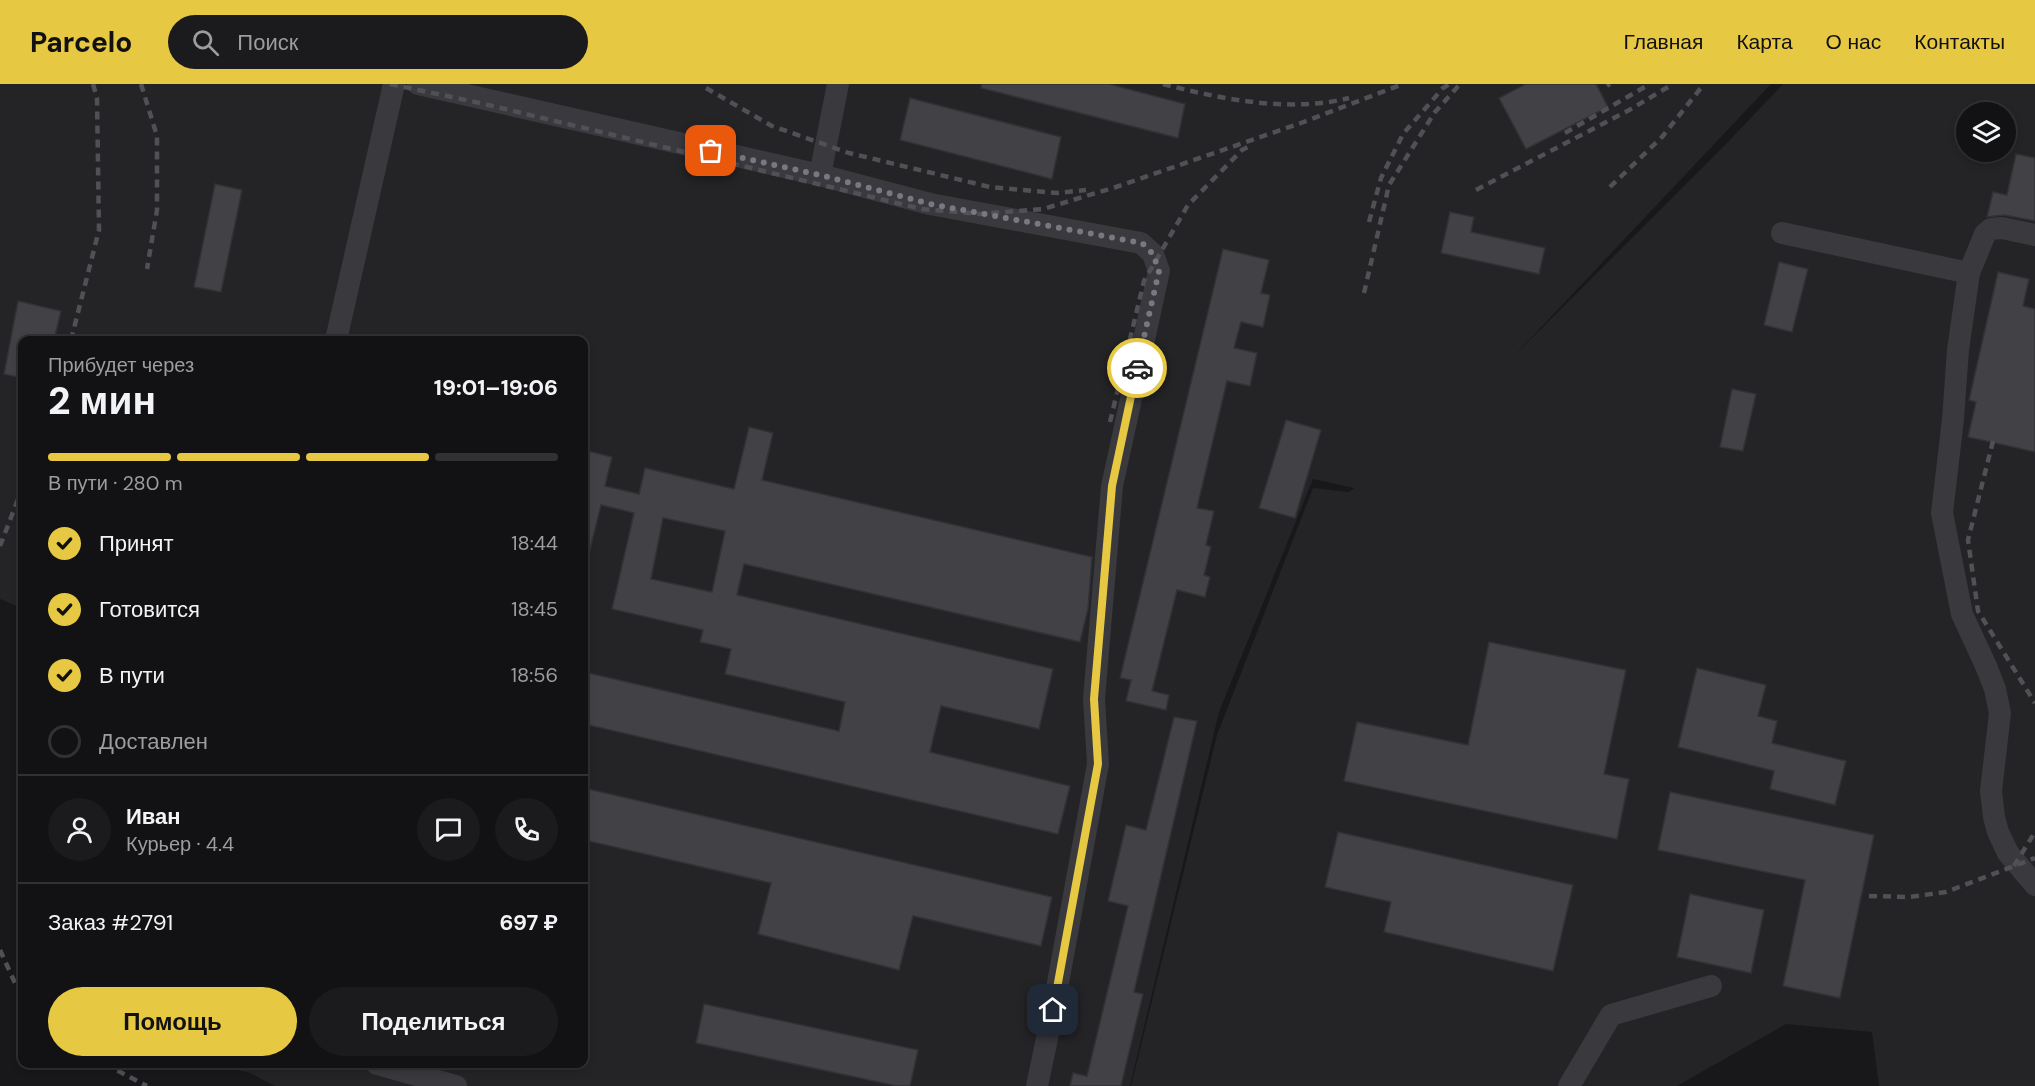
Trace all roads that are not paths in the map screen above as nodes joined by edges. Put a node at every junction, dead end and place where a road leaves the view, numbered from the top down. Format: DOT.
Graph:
graph roads {
  1 [pos="394,84"];
  2 [pos="418,84"];
  3 [pos="838,84"];
  4 [pos="820,175"];
  5 [pos="1782,233"];
  6 [pos="2035,235"];
  7 [pos="1969,273"];
  8 [pos="337,336"];
  9 [pos="2035,885"];
  10 [pos="1711,986"];
  11 [pos="391,1068"];
  12 [pos="456,1086"];
  13 [pos="1037,1086"];
  14 [pos="1569,1086"];
  1 -- 8 [label="lane"];
  2 -- 4 [label="lane"];
  3 -- 4 [label="lane"];
  4 -- 13 [label="lane"];
  5 -- 7 [label="lane"];
  6 -- 7 [label="lane"];
  7 -- 9 [label="lane"];
  10 -- 14 [label="lane"];
  11 -- 12 [label="lane"];
}
